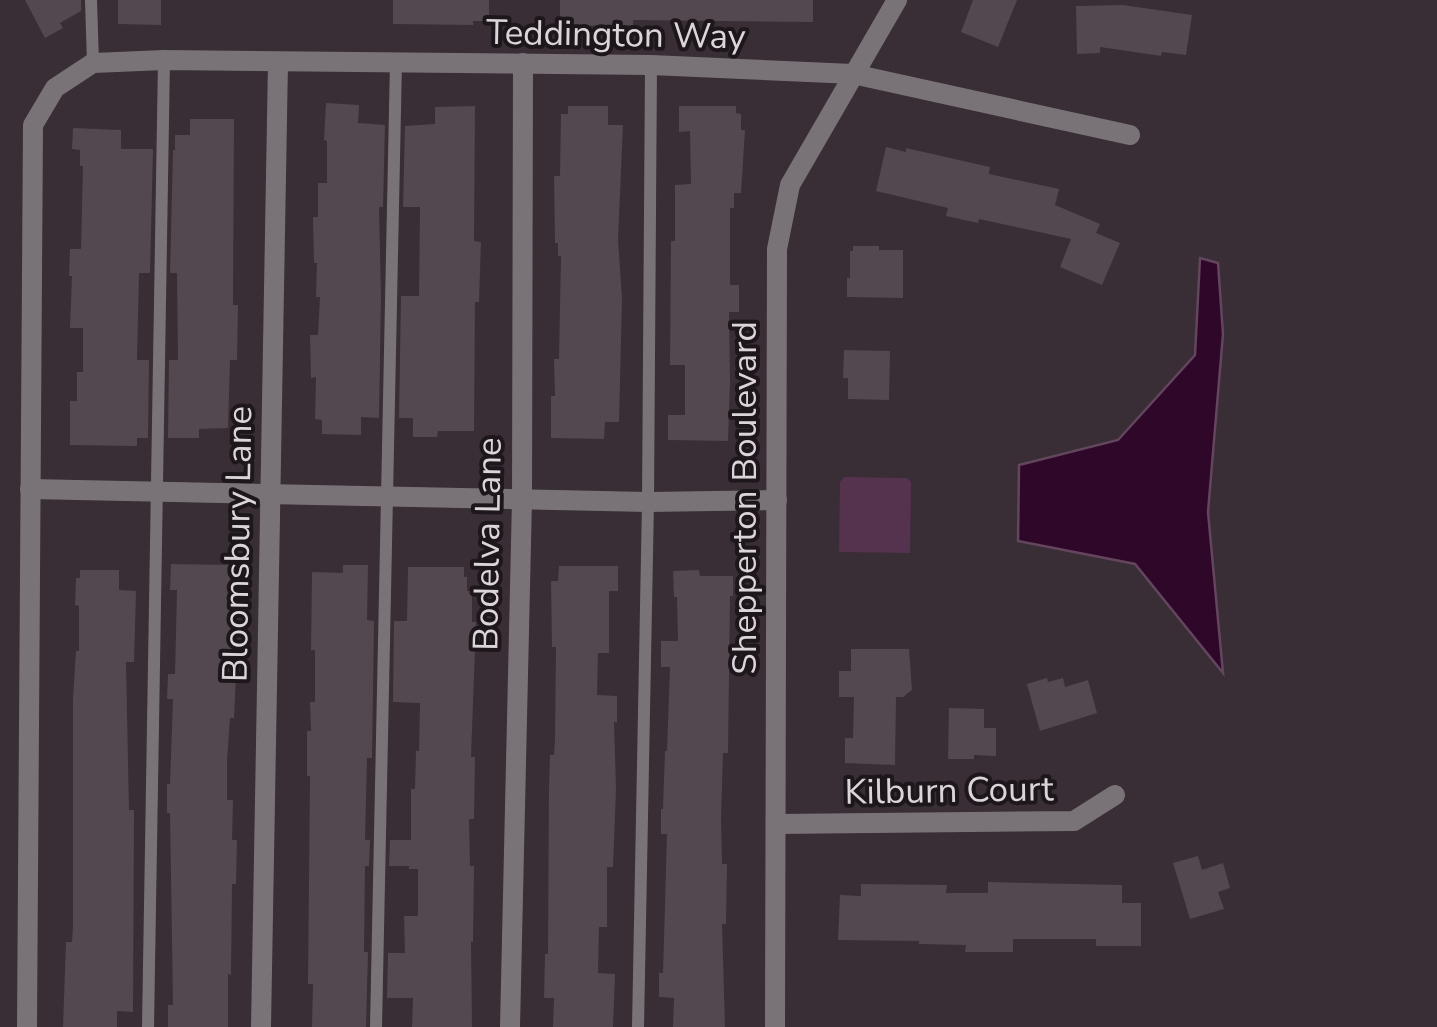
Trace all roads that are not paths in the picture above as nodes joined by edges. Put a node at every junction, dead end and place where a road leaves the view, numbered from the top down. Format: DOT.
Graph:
graph roads {
  1 [pos="91,0"];
  2 [pos="897,0"];
  3 [pos="164,60"];
  4 [pos="278,62"];
  5 [pos="396,62"];
  6 [pos="94,63"];
  7 [pos="523,63"];
  8 [pos="652,65"];
  9 [pos="853,74"];
  10 [pos="1130,135"];
  11 [pos="30,489"];
  12 [pos="158,492"];
  13 [pos="271,494"];
  14 [pos="387,497"];
  15 [pos="522,500"];
  16 [pos="778,500"];
  17 [pos="648,502"];
  18 [pos="1115,795"];
  19 [pos="776,824"];
  20 [pos="27,1027"];
  21 [pos="148,1027"];
  22 [pos="262,1027"];
  23 [pos="376,1027"];
  24 [pos="510,1027"];
  25 [pos="638,1027"];
  26 [pos="775,1027"];
  1 -- 6 [label="lane"];
  2 -- 9 [label="street, Shepperton Boulevard"];
  3 -- 4 [label="street, Teddington Way"];
  3 -- 6 [label="street, Teddington Way"];
  3 -- 12 [label="lane"];
  4 -- 5 [label="street, Teddington Way"];
  4 -- 13 [label="street, Bloomsbury Lane"];
  5 -- 7 [label="street, Teddington Way"];
  5 -- 14 [label="lane"];
  6 -- 11 [label="street"];
  7 -- 8 [label="street, Teddington Way"];
  7 -- 15 [label="street, Bodelva Lane"];
  8 -- 9 [label="street, Teddington Way"];
  8 -- 17 [label="lane"];
  9 -- 10 [label="street, Teddington Way"];
  9 -- 16 [label="street, Shepperton Boulevard"];
  11 -- 12 [label="street"];
  11 -- 20 [label="street"];
  12 -- 13 [label="street"];
  12 -- 21 [label="lane"];
  13 -- 14 [label="street"];
  13 -- 22 [label="street, Bloomsbury Lane"];
  14 -- 15 [label="street"];
  14 -- 23 [label="lane"];
  15 -- 17 [label="street"];
  15 -- 24 [label="street, Bodelva Lane"];
  16 -- 17 [label="street"];
  16 -- 19 [label="street, Shepperton Boulevard"];
  17 -- 25 [label="lane"];
  18 -- 19 [label="street, Kilburn Court"];
  19 -- 26 [label="street, Shepperton Boulevard"];
}
